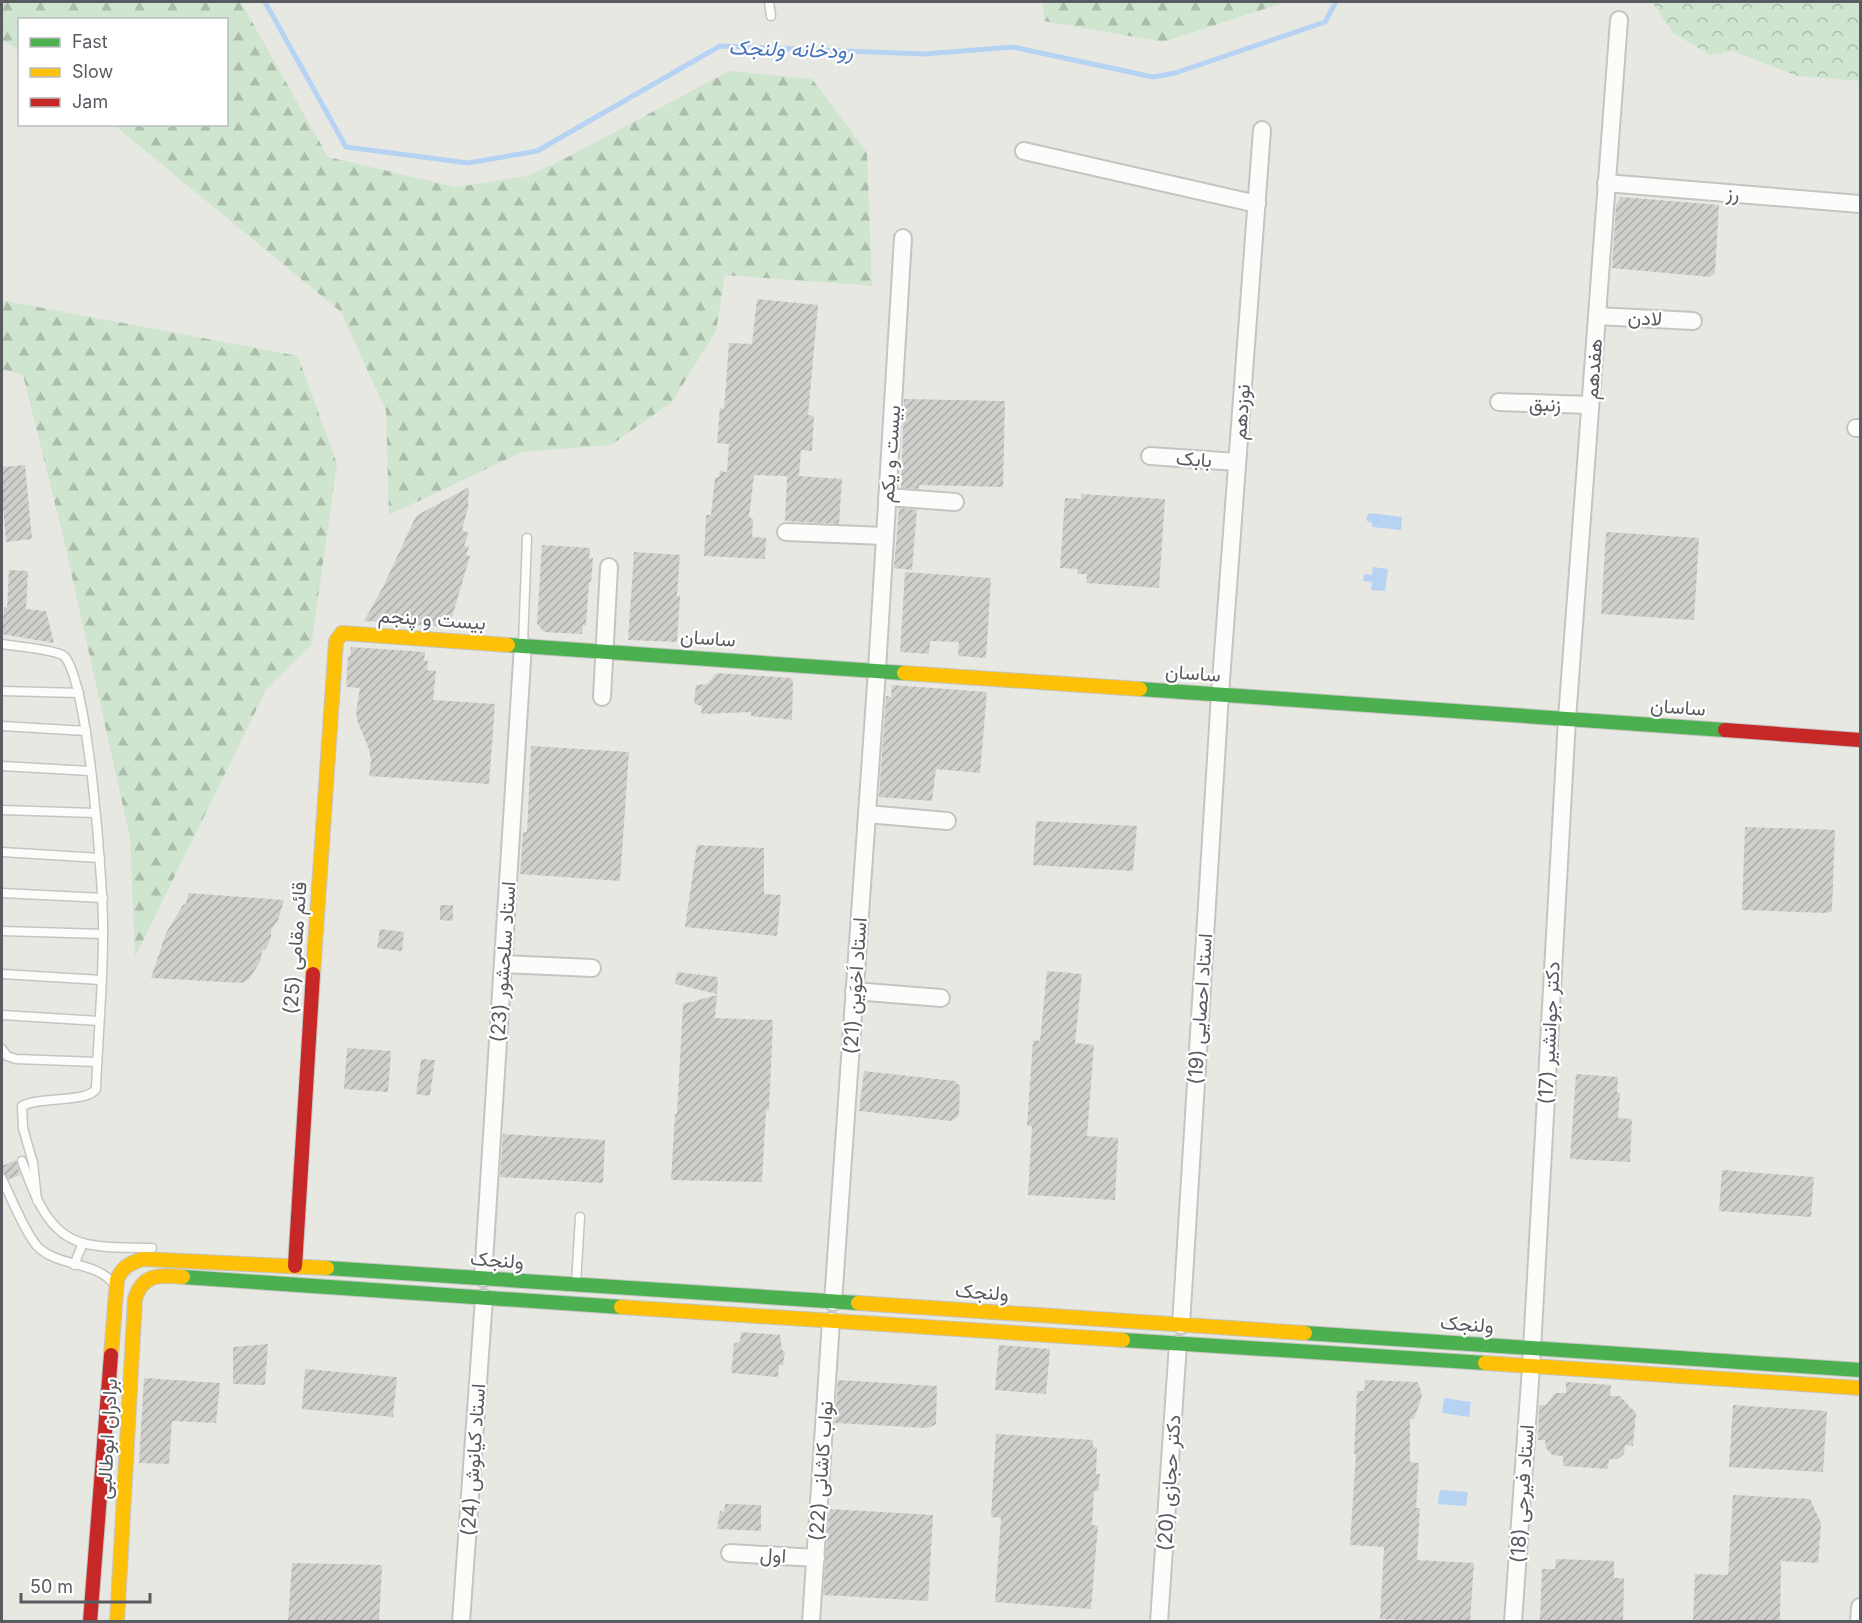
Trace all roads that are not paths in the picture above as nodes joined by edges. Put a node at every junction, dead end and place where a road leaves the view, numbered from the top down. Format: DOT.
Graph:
graph roads {
  1 [pos="769,2"];
  2 [pos="771,16"];
  3 [pos="1619,20"];
  4 [pos="1262,130"];
  5 [pos="1024,151"];
  6 [pos="1606,183"];
  7 [pos="1257,204"];
  8 [pos="1860,204"];
  9 [pos="903,238"];
  10 [pos="1597,316"];
  11 [pos="1693,321"];
  12 [pos="1499,402"];
  13 [pos="1590,405"];
  14 [pos="1150,456"];
  15 [pos="1237,462"];
  16 [pos="887,497"];
  17 [pos="955,502"];
  18 [pos="786,532"];
  19 [pos="885,536"];
  20 [pos="527,538"];
  21 [pos="609,567"];
  22 [pos="339,634"];
  23 [pos="2,644"];
  24 [pos="523,645"];
  25 [pos="604,651"];
  26 [pos="876,670"];
  27 [pos="2,691"];
  28 [pos="79,693"];
  29 [pos="1220,694"];
  30 [pos="602,697"];
  31 [pos="1567,719"];
  32 [pos="2,726"];
  33 [pos="86,731"];
  34 [pos="1860,740"];
  35 [pos="2,766"];
  36 [pos="90,771"];
  37 [pos="2,810"];
  38 [pos="95,813"];
  39 [pos="867,814"];
  40 [pos="947,821"];
  41 [pos="2,852"];
  42 [pos="100,858"];
  43 [pos="2,893"];
  44 [pos="103,898"];
  45 [pos="2,931"];
  46 [pos="103,934"];
  47 [pos="503,964"];
  48 [pos="592,968"];
  49 [pos="2,974"];
  50 [pos="101,980"];
  51 [pos="854,991"];
  52 [pos="941,998"];
  53 [pos="2,1015"];
  54 [pos="99,1021"];
  55 [pos="2,1049"];
  56 [pos="97,1062"];
  57 [pos="22,1161"];
  58 [pos="2,1179"];
  59 [pos="37,1200"];
  60 [pos="580,1216"];
  61 [pos="83,1243"];
  62 [pos="160,1249"];
  63 [pos="272,1255"];
  64 [pos="74,1265"];
  65 [pos="289,1265"];
  66 [pos="162,1275"];
  67 [pos="483,1278"];
  68 [pos="576,1285"];
  69 [pos="116,1287"];
  70 [pos="484,1298"];
  71 [pos="833,1302"];
  72 [pos="831,1321"];
  73 [pos="1180,1325"];
  74 [pos="1178,1344"];
  75 [pos="1531,1348"];
  76 [pos="1531,1367"];
  77 [pos="1860,1370"];
  78 [pos="1860,1388"];
  79 [pos="730,1553"];
  80 [pos="816,1558"];
  81 [pos="1860,1606"];
  82 [pos="90,1622"];
  83 [pos="117,1622"];
  84 [pos="461,1622"];
  85 [pos="811,1622"];
  86 [pos="1159,1622"];
  87 [pos="1513,1622"];
  88 [pos="1859,1622"];
  1 -- 2 [label="lane"];
  3 -- 6 [label="street, هفدهم"];
  4 -- 7 [label="street, نوزدهم"];
  5 -- 7 [label="street"];
  6 -- 8 [label="street, رز"];
  6 -- 10 [label="street, هفدهم"];
  7 -- 15 [label="street, نوزدهم"];
  9 -- 16 [label="street, بیست و یکم"];
  10 -- 11 [label="street, لادن"];
  10 -- 13 [label="street, هفدهم"];
  12 -- 13 [label="street, زنبق"];
  13 -- 31 [label="street, هفدهم"];
  14 -- 15 [label="street, بابک"];
  15 -- 29 [label="street, نوزدهم"];
  16 -- 17 [label="street"];
  16 -- 19 [label="street, بیست و یکم"];
  18 -- 19 [label="street"];
  19 -- 26 [label="street, بیست و یکم"];
  20 -- 24 [label="lane"];
  21 -- 25 [label="street"];
  22 -- 24 [label="main road, بیست و پنجم"];
  22 -- 65 [label="main road, قائم مقامی (25)"];
  23 -- 28 [label="lane"];
  24 -- 25 [label="main road, ساسان"];
  24 -- 47 [label="street, استاد سلحشور (23)"];
  25 -- 26 [label="main road, ساسان"];
  25 -- 30 [label="street"];
  26 -- 29 [label="main road, ساسان"];
  26 -- 39 [label="street, استاد اَخوَين (21)"];
  27 -- 28 [label="lane"];
  28 -- 33 [label="lane"];
  29 -- 31 [label="main road, ساسان"];
  29 -- 73 [label="street, استاد احصایی (19)"];
  31 -- 34 [label="main road, ساسان"];
  31 -- 75 [label="street, دکتر جوانشیر (17)"];
  32 -- 33 [label="lane"];
  33 -- 36 [label="lane"];
  35 -- 36 [label="lane"];
  36 -- 38 [label="lane"];
  37 -- 38 [label="lane"];
  38 -- 42 [label="lane"];
  39 -- 40 [label="street"];
  39 -- 51 [label="street, استاد اَخوَين (21)"];
  41 -- 42 [label="lane"];
  42 -- 44 [label="lane"];
  43 -- 44 [label="lane"];
  44 -- 46 [label="lane"];
  45 -- 46 [label="lane"];
  46 -- 50 [label="lane"];
  47 -- 48 [label="street"];
  47 -- 67 [label="street, استاد سلحشور (23)"];
  49 -- 50 [label="lane"];
  50 -- 54 [label="lane"];
  51 -- 52 [label="street"];
  51 -- 71 [label="street, استاد اَخوَين (21)"];
  53 -- 54 [label="lane"];
  54 -- 56 [label="lane"];
  55 -- 56 [label="lane"];
  56 -- 59 [label="lane"];
  57 -- 59 [label="lane"];
  58 -- 64 [label="lane"];
  59 -- 61 [label="lane"];
  60 -- 68 [label="lane"];
  61 -- 62 [label="lane"];
  61 -- 64 [label="lane"];
  63 -- 65 [label="lane"];
  64 -- 69 [label="lane"];
  65 -- 67 [label="main road, ولنجک"];
  65 -- 69 [label="main road, ولنجک"];
  66 -- 70 [label="main road, ولنجک"];
  66 -- 83 [label="main road, برادران ابوطالبی"];
  67 -- 68 [label="main road, ولنجک"];
  68 -- 71 [label="main road, ولنجک"];
  69 -- 82 [label="main road, برادران ابوطالبی"];
  70 -- 72 [label="main road, ولنجک"];
  70 -- 84 [label="street, استاد کیانوش (24)"];
  71 -- 72 [label="main road"];
  71 -- 73 [label="main road, ولنجک"];
  72 -- 74 [label="main road, ولنجک"];
  72 -- 80 [label="street, نواب کاشانی (22)"];
  73 -- 74 [label="main road"];
  73 -- 75 [label="main road, ولنجک"];
  74 -- 76 [label="main road, ولنجک"];
  74 -- 86 [label="street, دکتر حجازی (20)"];
  75 -- 76 [label="street, دکتر جوانشیر (17)"];
  75 -- 77 [label="main road, ولنجک"];
  76 -- 78 [label="main road, ولنجک"];
  76 -- 87 [label="street, استاد فیرحی (18)"];
  79 -- 80 [label="street, اول"];
  80 -- 85 [label="street, نواب کاشانی (22)"];
  81 -- 88 [label="street"];
}
